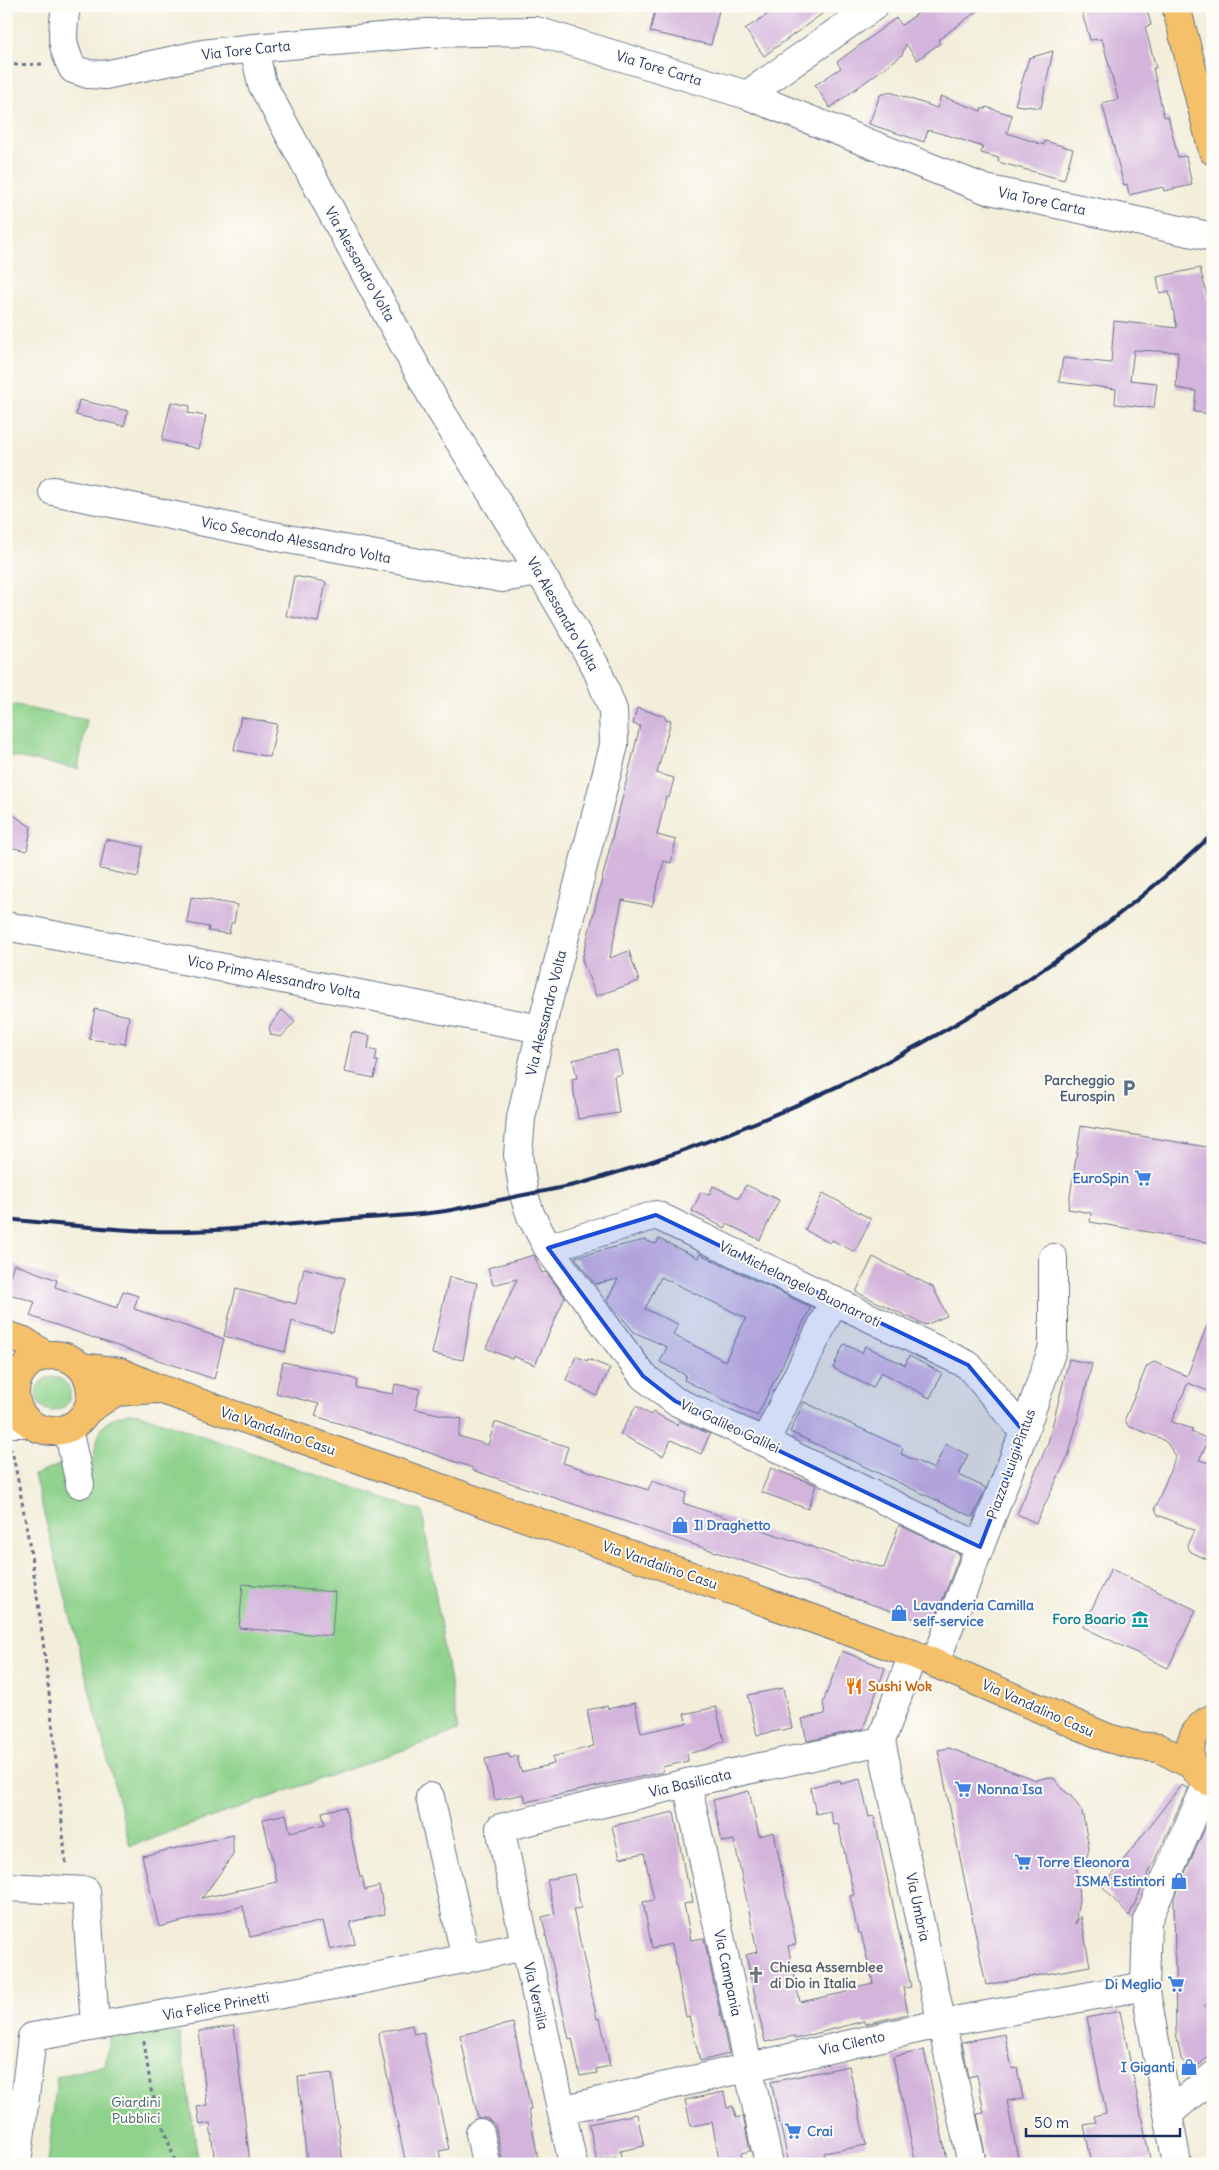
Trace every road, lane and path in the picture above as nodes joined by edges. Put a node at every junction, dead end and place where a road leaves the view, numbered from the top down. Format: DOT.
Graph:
graph roads {
  1 [pos="66,6"];
  2 [pos="874,6"];
  3 [pos="1176,6"];
  4 [pos="254,48"];
  5 [pos="6,64"];
  6 [pos="79,67"];
  7 [pos="747,95"];
  8 [pos="1213,152"];
  9 [pos="1213,237"];
  10 [pos="52,491"];
  11 [pos="540,572"];
  12 [pos="6,926"];
  13 [pos="541,1029"];
  14 [pos="544,1240"];
  15 [pos="1053,1258"];
  16 [pos="834,1301"];
  17 [pos="6,1335"];
  18 [pos="6,1350"];
  19 [pos="45,1355"];
  20 [pos="81,1367"];
  21 [pos="14,1388"];
  22 [pos="157,1388"];
  23 [pos="88,1410"];
  24 [pos="18,1423"];
  25 [pos="68,1429"];
  26 [pos="1024,1432"];
  27 [pos="765,1442"];
  28 [pos="6,1446"];
  29 [pos="80,1484"];
  30 [pos="980,1547"];
  31 [pos="924,1658"];
  32 [pos="1213,1718"];
  33 [pos="1192,1736"];
  34 [pos="881,1741"];
  35 [pos="1159,1748"];
  36 [pos="1204,1777"];
  37 [pos="687,1783"];
  38 [pos="430,1798"];
  39 [pos="500,1828"];
  40 [pos="6,1887"];
  41 [pos="67,1891"];
  42 [pos="525,1946"];
  43 [pos="466,1959"];
  44 [pos="1144,1986"];
  45 [pos="140,2018"];
  46 [pos="943,2023"];
  47 [pos="95,2026"];
  48 [pos="748,2066"];
  49 [pos="1213,2076"];
  50 [pos="561,2110"];
  51 [pos="1168,2114"];
  52 [pos="480,2133"];
  53 [pos="17,2164"];
  54 [pos="176,2164"];
  55 [pos="486,2164"];
  56 [pos="573,2164"];
  57 [pos="769,2164"];
  58 [pos="972,2164"];
  59 [pos="1177,2164"];
  1 -- 6 [label="street"];
  2 -- 7 [label="street"];
  3 -- 8 [label="main road"];
  4 -- 6 [label="street, Via Tore Carta"];
  4 -- 7 [label="street, Via Tore Carta"];
  4 -- 11 [label="street, Via Alessandro Volta"];
  5 -- 6 [label="path"];
  7 -- 9 [label="street, Via Tore Carta"];
  10 -- 11 [label="street, Vico Secondo Alessandro Volta"];
  11 -- 13 [label="street, Via Alessandro Volta"];
  12 -- 13 [label="street, Vico Primo Alessandro Volta"];
  13 -- 14 [label="street, Via Alessandro Volta"];
  14 -- 16 [label="street, Via Michelangelo Buonarroti"];
  14 -- 27 [label="street, Via Galileo Galilei"];
  15 -- 26 [label="street, Piazza Luigi Pintus"];
  16 -- 26 [label="street, Via Michelangelo Buonarroti"];
  16 -- 27 [label="street"];
  17 -- 19 [label="main road"];
  18 -- 21 [label="main road"];
  19 -- 20 [label="main road"];
  19 -- 21 [label="main road"];
  20 -- 22 [label="main road, Via Vandalino Casu"];
  20 -- 23 [label="main road"];
  21 -- 24 [label="main road"];
  22 -- 23 [label="main road, Via Vandalino Casu"];
  22 -- 31 [label="main road, Via Vandalino Casu"];
  23 -- 25 [label="main road"];
  24 -- 25 [label="main road"];
  25 -- 29 [label="street"];
  26 -- 30 [label="street, Piazza Luigi Pintus"];
  27 -- 30 [label="street, Via Galileo Galilei"];
  28 -- 41 [label="path"];
  30 -- 31 [label="street, Piazza Luigi Pintus"];
  31 -- 34 [label="street"];
  31 -- 35 [label="main road, Via Vandalino Casu"];
  32 -- 33 [label="main road"];
  33 -- 35 [label="main road, Via Vandalino Casu"];
  33 -- 36 [label="main road"];
  34 -- 37 [label="street, Via Basilicata"];
  34 -- 46 [label="street, Via Umbria"];
  35 -- 36 [label="main road, Via Vandalino Casu"];
  36 -- 44 [label="street"];
  37 -- 39 [label="street, Via Basilicata"];
  37 -- 48 [label="street, Via Campania"];
  38 -- 43 [label="street"];
  39 -- 42 [label="street, Via Versilia"];
  40 -- 41 [label="street"];
  41 -- 47 [label="street"];
  42 -- 43 [label="street, Via Felice Prinetti"];
  42 -- 50 [label="street, Via Versilia"];
  43 -- 45 [label="street, Via Felice Prinetti"];
  44 -- 46 [label="street, Via Cilento"];
  44 -- 51 [label="street"];
  45 -- 47 [label="street, Via Felice Prinetti"];
  45 -- 54 [label="path"];
  46 -- 48 [label="street, Via Cilento"];
  46 -- 58 [label="street, Via Umbria"];
  47 -- 53 [label="street, Via Felice Prinetti"];
  48 -- 50 [label="street, Via Cilento"];
  48 -- 57 [label="street, Via Campania"];
  49 -- 51 [label="street"];
  50 -- 56 [label="street, Via Versilia"];
  51 -- 59 [label="street"];
  52 -- 55 [label="street"];
}
